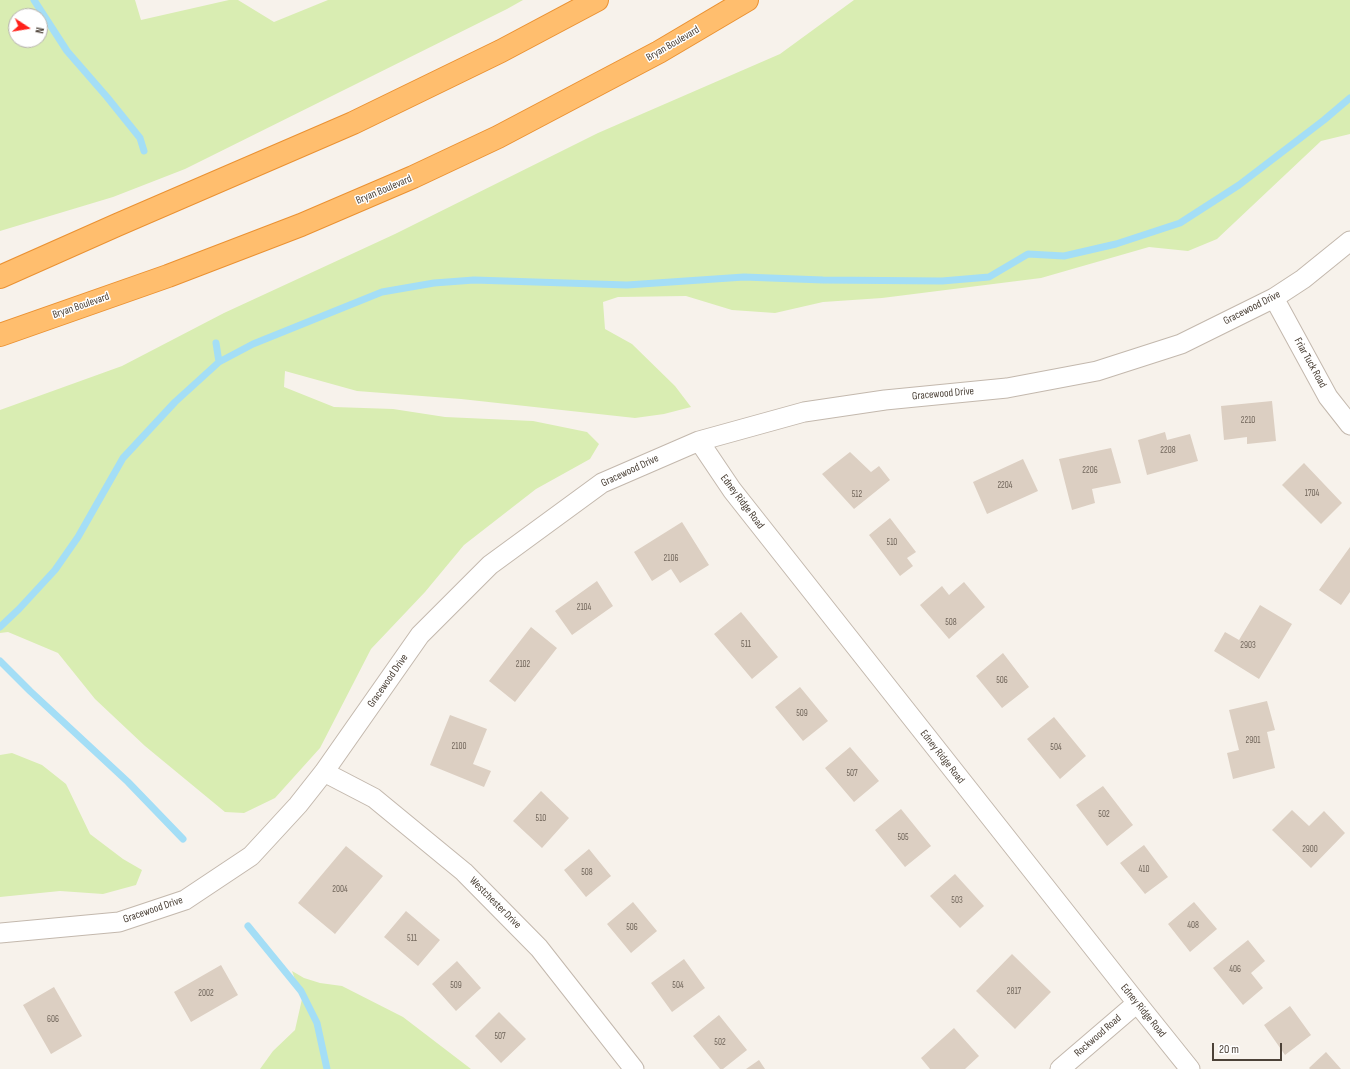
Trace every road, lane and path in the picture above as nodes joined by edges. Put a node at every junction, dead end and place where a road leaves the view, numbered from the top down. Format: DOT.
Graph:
graph roads {
  1 [pos="597,0"];
  2 [pos="747,0"];
  3 [pos="1350,241"];
  4 [pos="0,277"];
  5 [pos="1274,298"];
  6 [pos="0,335"];
  7 [pos="1350,425"];
  8 [pos="699,440"];
  9 [pos="324,772"];
  10 [pos="0,933"];
  11 [pos="1136,1003"];
  12 [pos="634,1069"];
  13 [pos="1060,1069"];
  14 [pos="1190,1069"];
  1 -- 4 [label="highway"];
  2 -- 6 [label="highway, Bryan Boulevard"];
  3 -- 5 [label="street, Gracewood Drive"];
  5 -- 7 [label="street, Friar Tuck Road"];
  5 -- 8 [label="street, Gracewood Drive"];
  8 -- 9 [label="street, Gracewood Drive"];
  8 -- 11 [label="street, Edney Ridge Road"];
  9 -- 10 [label="street, Gracewood Drive"];
  9 -- 12 [label="street, Westchester Drive"];
  11 -- 13 [label="street, Rockwood Road"];
  11 -- 14 [label="street, Edney Ridge Road"];
}
